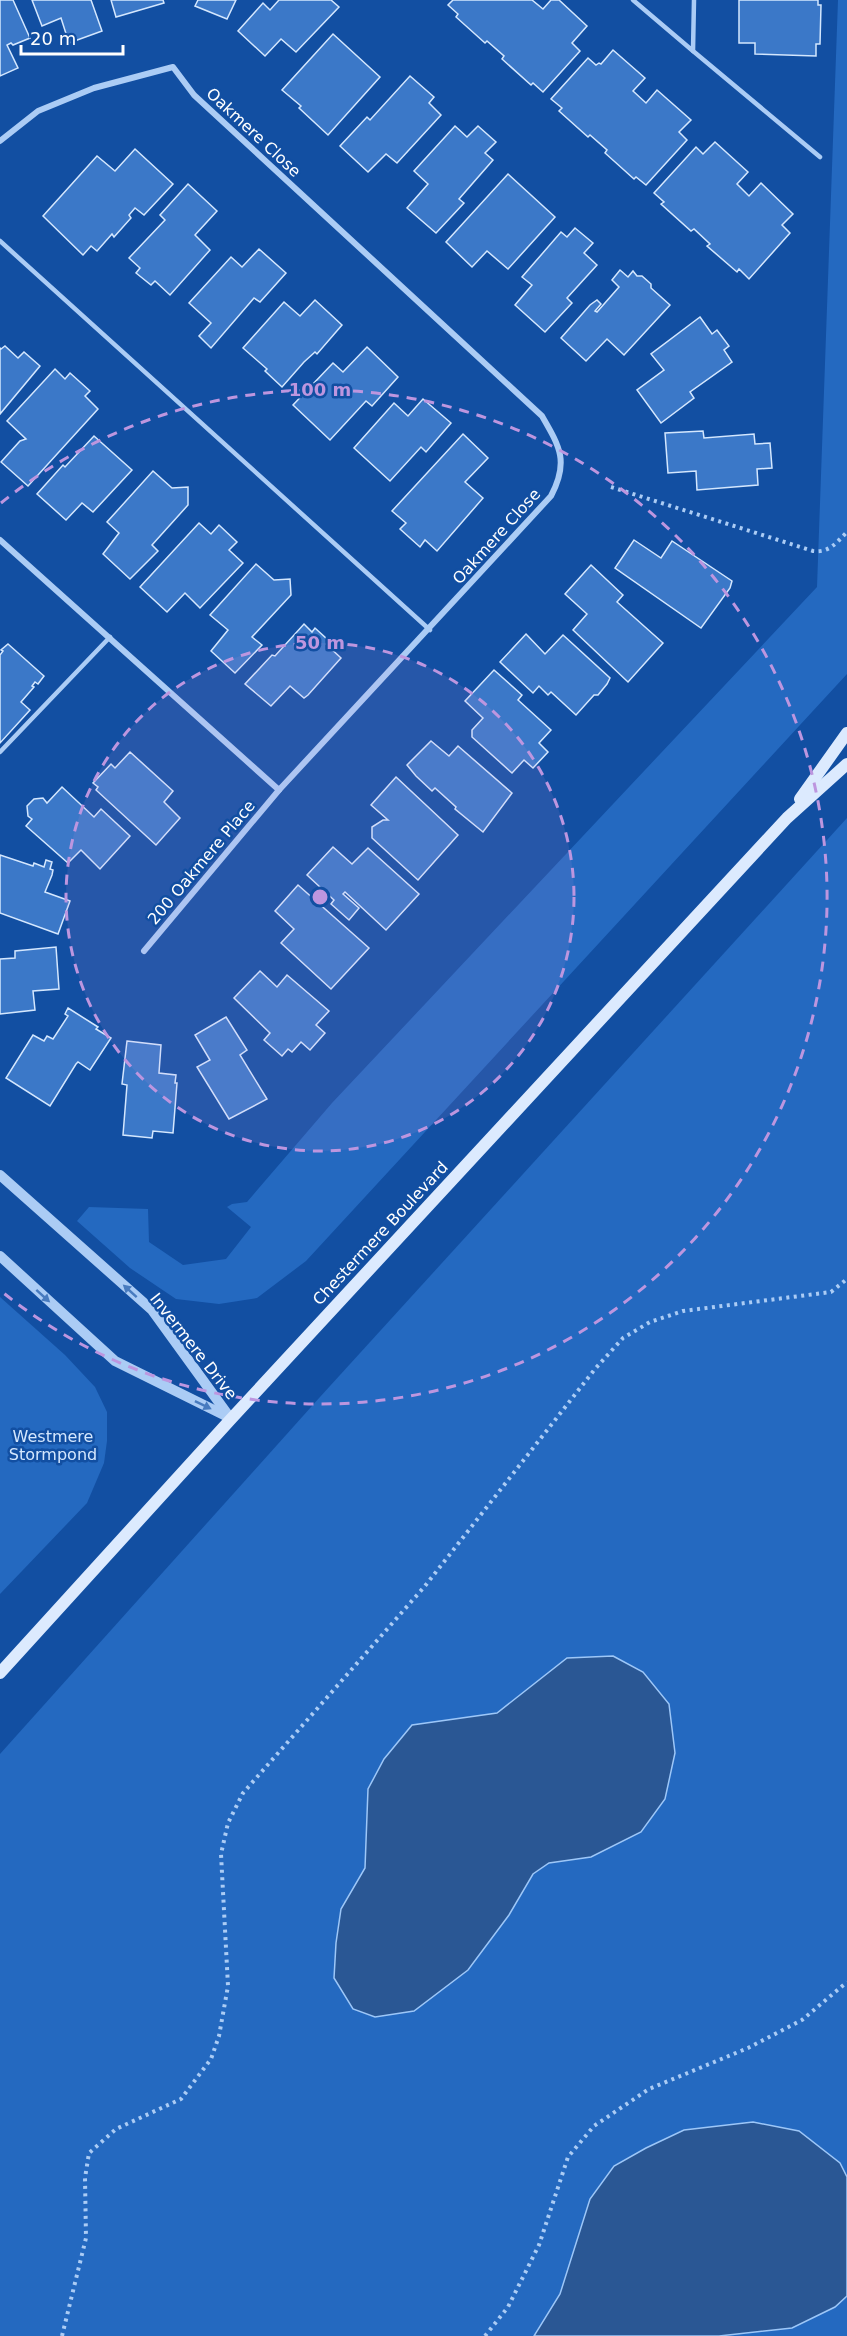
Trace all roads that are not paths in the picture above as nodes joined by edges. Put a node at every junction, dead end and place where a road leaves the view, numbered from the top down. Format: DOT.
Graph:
graph roads {
  1 [pos="633,0"];
  2 [pos="694,0"];
  3 [pos="693,51"];
  4 [pos="0,141"];
  5 [pos="820,157"];
  6 [pos="0,241"];
  7 [pos="0,540"];
  8 [pos="430,630"];
  9 [pos="110,636"];
  10 [pos="847,733"];
  11 [pos="0,752"];
  12 [pos="847,764"];
  13 [pos="279,790"];
  14 [pos="787,818"];
  15 [pos="144,951"];
  16 [pos="0,1175"];
  17 [pos="0,1256"];
  18 [pos="231,1419"];
  19 [pos="0,1673"];
  1 -- 3 [label="lane"];
  2 -- 3 [label="lane"];
  3 -- 5 [label="lane"];
  4 -- 8 [label="street, Oakmere Close"];
  6 -- 8 [label="lane"];
  7 -- 9 [label="street"];
  8 -- 13 [label="street, Oakmere Close"];
  9 -- 11 [label="lane"];
  9 -- 13 [label="street"];
  10 -- 14 [label="main road, Chestermere Boulevard"];
  12 -- 14 [label="main road, Chestermere Boulevard"];
  13 -- 15 [label="street, 200 Oakmere Place"];
  14 -- 18 [label="main road, Chestermere Boulevard"];
  18 -- 16 [label="street, Invermere Drive, one-way"];
  17 -- 18 [label="street, Invermere Drive, one-way"];
  18 -- 19 [label="main road, Chestermere Boulevard"];
}
